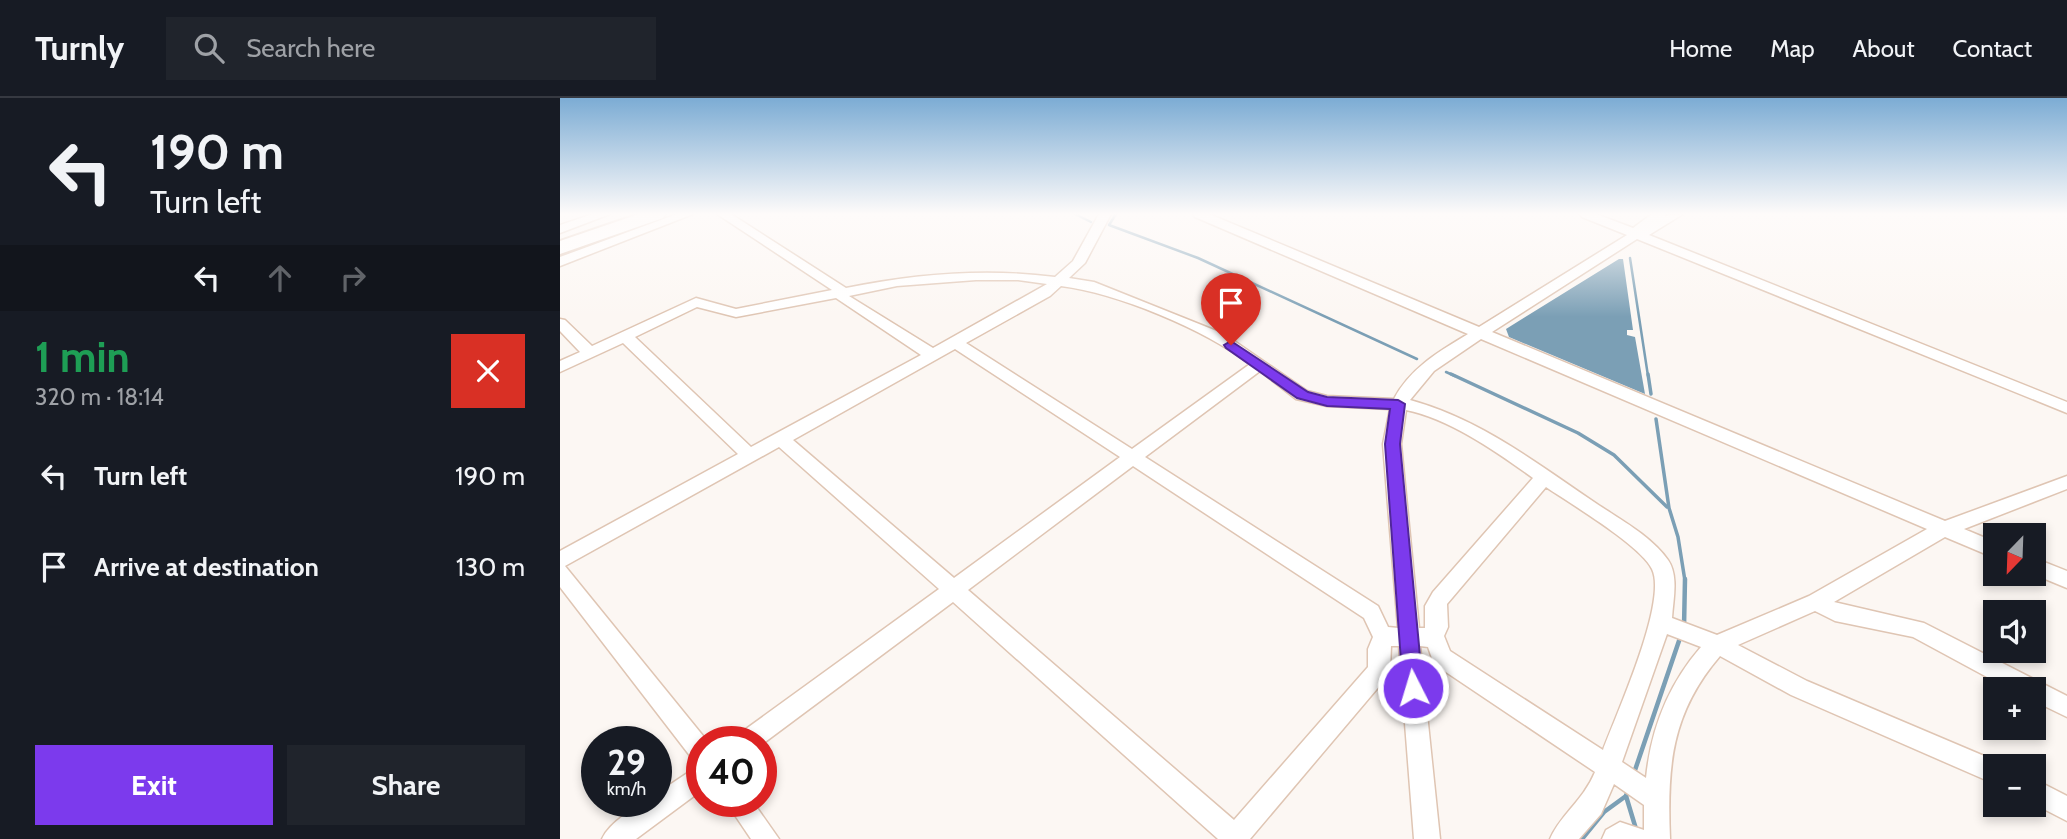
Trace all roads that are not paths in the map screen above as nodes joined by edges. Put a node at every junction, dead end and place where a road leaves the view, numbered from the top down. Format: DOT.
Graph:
graph roads {
  1 [pos="596,249"];
  2 [pos="779,249"];
  3 [pos="1086,249"];
  4 [pos="1281,249"];
  5 [pos="1614,249"];
  6 [pos="1673,249"];
  7 [pos="560,262"];
  8 [pos="1059,281"];
  9 [pos="843,292"];
  10 [pos="560,323"];
  11 [pos="1480,333"];
  12 [pos="626,337"];
  13 [pos="955,342"];
  14 [pos="590,353"];
  15 [pos="931,355"];
  16 [pos="1259,364"];
  17 [pos="560,367"];
  18 [pos="1398,404"];
  19 [pos="2067,408"];
  20 [pos="780,438"];
  21 [pos="749,455"];
  22 [pos="1132,459"];
  23 [pos="1544,477"];
  24 [pos="2067,482"];
  25 [pos="1943,529"];
  26 [pos="1983,545"];
  27 [pos="560,560"];
  28 [pos="2046,571"];
  29 [pos="560,572"];
  30 [pos="2067,579"];
  31 [pos="954,590"];
  32 [pos="1816,602"];
  33 [pos="1665,625"];
  34 [pos="1384,635"];
  35 [pos="1420,637"];
  36 [pos="1717,644"];
  37 [pos="2008,677"];
  38 [pos="2046,697"];
  39 [pos="2067,708"];
  40 [pos="769,726"];
  41 [pos="686,733"];
  42 [pos="1983,767"];
  43 [pos="1611,771"];
  44 [pos="686,787"];
  45 [pos="1650,795"];
  46 [pos="2046,798"];
  47 [pos="2067,810"];
  48 [pos="749,817"];
  49 [pos="615,839"];
  50 [pos="766,839"];
  51 [pos="1236,839"];
  52 [pos="1427,839"];
  53 [pos="1563,839"];
  54 [pos="1657,839"];
  1 -- 7 [label="street"];
  2 -- 9 [label="street"];
  3 -- 8 [label="street"];
  4 -- 11 [label="street"];
  5 -- 11 [label="street"];
  6 -- 19 [label="street"];
  8 -- 9 [label="street"];
  8 -- 13 [label="street"];
  8 -- 16 [label="street"];
  9 -- 12 [label="street"];
  9 -- 15 [label="street"];
  10 -- 14 [label="street"];
  11 -- 18 [label="street"];
  11 -- 25 [label="street"];
  12 -- 14 [label="street"];
  12 -- 21 [label="street"];
  13 -- 15 [label="street"];
  13 -- 22 [label="street"];
  14 -- 17 [label="street"];
  15 -- 20 [label="street"];
  16 -- 18 [label="street"];
  16 -- 22 [label="street"];
  18 -- 23 [label="street"];
  18 -- 35 [label="street"];
  20 -- 21 [label="street"];
  20 -- 31 [label="street"];
  21 -- 27 [label="street"];
  22 -- 31 [label="street"];
  22 -- 34 [label="street"];
  23 -- 33 [label="street"];
  23 -- 35 [label="street"];
  24 -- 25 [label="street"];
  25 -- 26 [label="street"];
  25 -- 32 [label="street"];
  28 -- 30 [label="street"];
  29 -- 41 [label="street"];
  31 -- 40 [label="street"];
  31 -- 51 [label="street"];
  32 -- 36 [label="street"];
  32 -- 37 [label="street"];
  33 -- 36 [label="street"];
  33 -- 43 [label="street"];
  34 -- 35 [label="street"];
  34 -- 51 [label="street"];
  35 -- 43 [label="street"];
  35 -- 52 [label="street"];
  36 -- 42 [label="street"];
  36 -- 45 [label="street"];
  38 -- 39 [label="street"];
  43 -- 45 [label="street"];
  43 -- 53 [label="street"];
  44 -- 49 [label="street"];
  45 -- 54 [label="street"];
  46 -- 47 [label="street"];
  48 -- 50 [label="street"];
}
